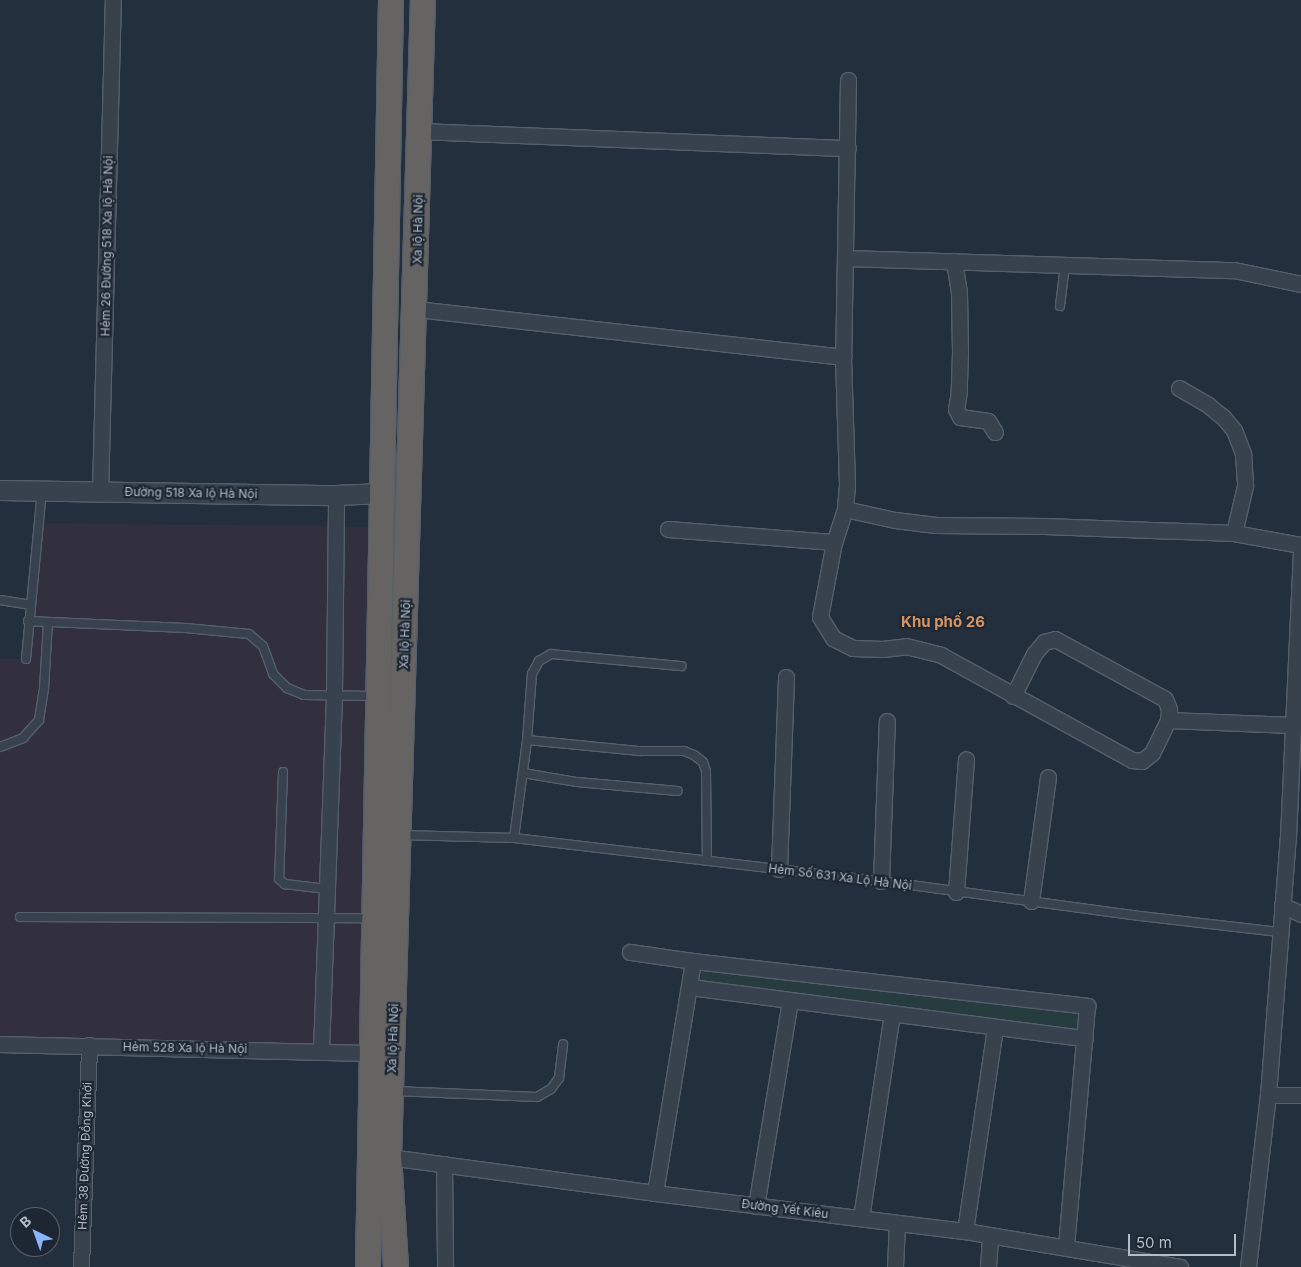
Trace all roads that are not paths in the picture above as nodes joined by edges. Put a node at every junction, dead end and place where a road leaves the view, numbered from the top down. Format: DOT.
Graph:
graph roads {
  1 [pos="113,0"];
  2 [pos="391,0"];
  3 [pos="423,0"];
  4 [pos="848,80"];
  5 [pos="420,131"];
  6 [pos="848,148"];
  7 [pos="846,258"];
  8 [pos="954,261"];
  9 [pos="1065,265"];
  10 [pos="1301,284"];
  11 [pos="1060,306"];
  12 [pos="416,309"];
  13 [pos="843,357"];
  14 [pos="1179,388"];
  15 [pos="995,432"];
  16 [pos="0,490"];
  17 [pos="42,491"];
  18 [pos="100,492"];
  19 [pos="382,493"];
  20 [pos="336,495"];
  21 [pos="845,509"];
  22 [pos="668,529"];
  23 [pos="1234,533"];
  24 [pos="834,542"];
  25 [pos="1301,546"];
  26 [pos="1300,590"];
  27 [pos="0,600"];
  28 [pos="30,605"];
  29 [pos="28,621"];
  30 [pos="48,622"];
  31 [pos="26,659"];
  32 [pos="680,666"];
  33 [pos="786,677"];
  34 [pos="334,695"];
  35 [pos="378,696"];
  36 [pos="1013,696"];
  37 [pos="1168,720"];
  38 [pos="887,721"];
  39 [pos="1292,726"];
  40 [pos="527,740"];
  41 [pos="0,747"];
  42 [pos="966,758"];
  43 [pos="1296,761"];
  44 [pos="283,772"];
  45 [pos="522,773"];
  46 [pos="1048,777"];
  47 [pos="678,791"];
  48 [pos="399,835"];
  49 [pos="514,838"];
  50 [pos="707,860"];
  51 [pos="779,869"];
  52 [pos="881,881"];
  53 [pos="327,889"];
  54 [pos="956,892"];
  55 [pos="1031,901"];
  56 [pos="1282,905"];
  57 [pos="1301,914"];
  58 [pos="20,917"];
  59 [pos="326,918"];
  60 [pos="373,918"];
  61 [pos="1279,932"];
  62 [pos="630,952"];
  63 [pos="693,961"];
  64 [pos="690,987"];
  65 [pos="790,1001"];
  66 [pos="892,1014"];
  67 [pos="995,1027"];
  68 [pos="1085,1038"];
  69 [pos="0,1044"];
  70 [pos="563,1044"];
  71 [pos="88,1045"];
  72 [pos="321,1051"];
  73 [pos="370,1053"];
  74 [pos="391,1091"];
  75 [pos="1268,1095"];
  76 [pos="1301,1095"];
  77 [pos="389,1156"];
  78 [pos="444,1164"];
  79 [pos="655,1193"];
  80 [pos="756,1206"];
  81 [pos="861,1218"];
  82 [pos="897,1223"];
  83 [pos="965,1232"];
  84 [pos="990,1236"];
  85 [pos="1066,1247"];
  86 [pos="81,1267"];
  87 [pos="368,1267"];
  88 [pos="396,1267"];
  89 [pos="445,1267"];
  90 [pos="895,1267"];
  91 [pos="988,1267"];
  92 [pos="1180,1267"];
  93 [pos="1248,1267"];
  1 -- 18 [label="street, Hẻm 26 Đường 518 Xa lộ Hà Nội"];
  2 -- 19 [label="highway, Xa lộ Hà Nội"];
  3 -- 5 [label="highway, Xa lộ Hà Nội"];
  4 -- 6 [label="street"];
  5 -- 6 [label="street"];
  5 -- 12 [label="highway, Xa lộ Hà Nội"];
  6 -- 7 [label="street"];
  7 -- 8 [label="street"];
  7 -- 13 [label="street"];
  8 -- 9 [label="street"];
  8 -- 15 [label="street"];
  9 -- 10 [label="street"];
  9 -- 11 [label="lane"];
  12 -- 13 [label="street"];
  12 -- 48 [label="highway, Xa lộ Hà Nội"];
  13 -- 21 [label="street"];
  14 -- 23 [label="street"];
  16 -- 17 [label="street, Đường 518 Xa lộ Hà Nội"];
  17 -- 18 [label="street, Đường 518 Xa lộ Hà Nội"];
  17 -- 28 [label="lane"];
  18 -- 20 [label="street, Đường 518 Xa lộ Hà Nội"];
  19 -- 20 [label="street, Đường 518 Xa lộ Hà Nội"];
  19 -- 35 [label="highway, Xa lộ Hà Nội"];
  20 -- 34 [label="street"];
  21 -- 23 [label="street"];
  21 -- 24 [label="street"];
  22 -- 24 [label="street"];
  23 -- 25 [label="street"];
  24 -- 36 [label="street"];
  25 -- 26 [label="street"];
  26 -- 39 [label="street"];
  27 -- 28 [label="lane"];
  28 -- 29 [label="lane"];
  29 -- 30 [label="lane"];
  29 -- 31 [label="lane"];
  30 -- 34 [label="lane"];
  30 -- 41 [label="lane"];
  32 -- 40 [label="lane"];
  33 -- 51 [label="street"];
  34 -- 35 [label="lane"];
  34 -- 53 [label="street"];
  35 -- 60 [label="highway, Xa lộ Hà Nội"];
  36 -- 37 [label="street"];
  36 -- 37 [label="street"];
  37 -- 39 [label="street"];
  38 -- 52 [label="street"];
  39 -- 43 [label="street"];
  40 -- 45 [label="lane"];
  40 -- 50 [label="lane"];
  42 -- 54 [label="street"];
  43 -- 56 [label="street"];
  44 -- 53 [label="lane"];
  45 -- 47 [label="lane"];
  45 -- 49 [label="lane"];
  46 -- 55 [label="street"];
  48 -- 49 [label="lane, Hẻm Số 631 Xa Lộ Hà Nội"];
  48 -- 74 [label="highway, Xa lộ Hà Nội"];
  49 -- 50 [label="lane, Hẻm Số 631 Xa Lộ Hà Nội"];
  50 -- 51 [label="lane, Hẻm Số 631 Xa Lộ Hà Nội"];
  51 -- 52 [label="lane, Hẻm Số 631 Xa Lộ Hà Nội"];
  52 -- 54 [label="lane, Hẻm Số 631 Xa Lộ Hà Nội"];
  53 -- 59 [label="street"];
  54 -- 55 [label="lane, Hẻm Số 631 Xa Lộ Hà Nội"];
  55 -- 61 [label="lane, Hẻm Số 631 Xa Lộ Hà Nội"];
  56 -- 57 [label="street"];
  56 -- 61 [label="street"];
  58 -- 59 [label="lane"];
  59 -- 60 [label="lane"];
  59 -- 72 [label="street"];
  60 -- 73 [label="highway, Xa lộ Hà Nội"];
  61 -- 75 [label="street"];
  62 -- 63 [label="street"];
  63 -- 64 [label="street"];
  63 -- 68 [label="street"];
  64 -- 65 [label="street"];
  64 -- 79 [label="street"];
  65 -- 66 [label="street"];
  65 -- 80 [label="street"];
  66 -- 67 [label="street"];
  66 -- 81 [label="street"];
  67 -- 68 [label="street"];
  67 -- 83 [label="street"];
  68 -- 85 [label="street"];
  69 -- 71 [label="street, Hẻm 528 Xa lộ Hà Nội"];
  70 -- 74 [label="lane"];
  71 -- 72 [label="street, Hẻm 528 Xa lộ Hà Nội"];
  71 -- 86 [label="street, Hẻm 38 Đường Đồng Khởi"];
  72 -- 73 [label="street, Hẻm 528 Xa lộ Hà Nội"];
  73 -- 87 [label="highway, Xa lộ Hà Nội"];
  74 -- 77 [label="highway, Xa lộ Hà Nội"];
  75 -- 76 [label="street"];
  75 -- 93 [label="street"];
  77 -- 78 [label="street, Đường Yết Kiêu"];
  77 -- 88 [label="highway, Xa lộ Hà Nội"];
  78 -- 79 [label="street, Đường Yết Kiêu"];
  78 -- 89 [label="street"];
  79 -- 80 [label="street, Đường Yết Kiêu"];
  80 -- 81 [label="street, Đường Yết Kiêu"];
  81 -- 82 [label="street, Đường Yết Kiêu"];
  82 -- 83 [label="street, Đường Yết Kiêu"];
  82 -- 90 [label="street"];
  83 -- 84 [label="street, Đường Yết Kiêu"];
  84 -- 85 [label="street, Đường Yết Kiêu"];
  84 -- 91 [label="street"];
  85 -- 92 [label="street, Đường Yết Kiêu"];
}
